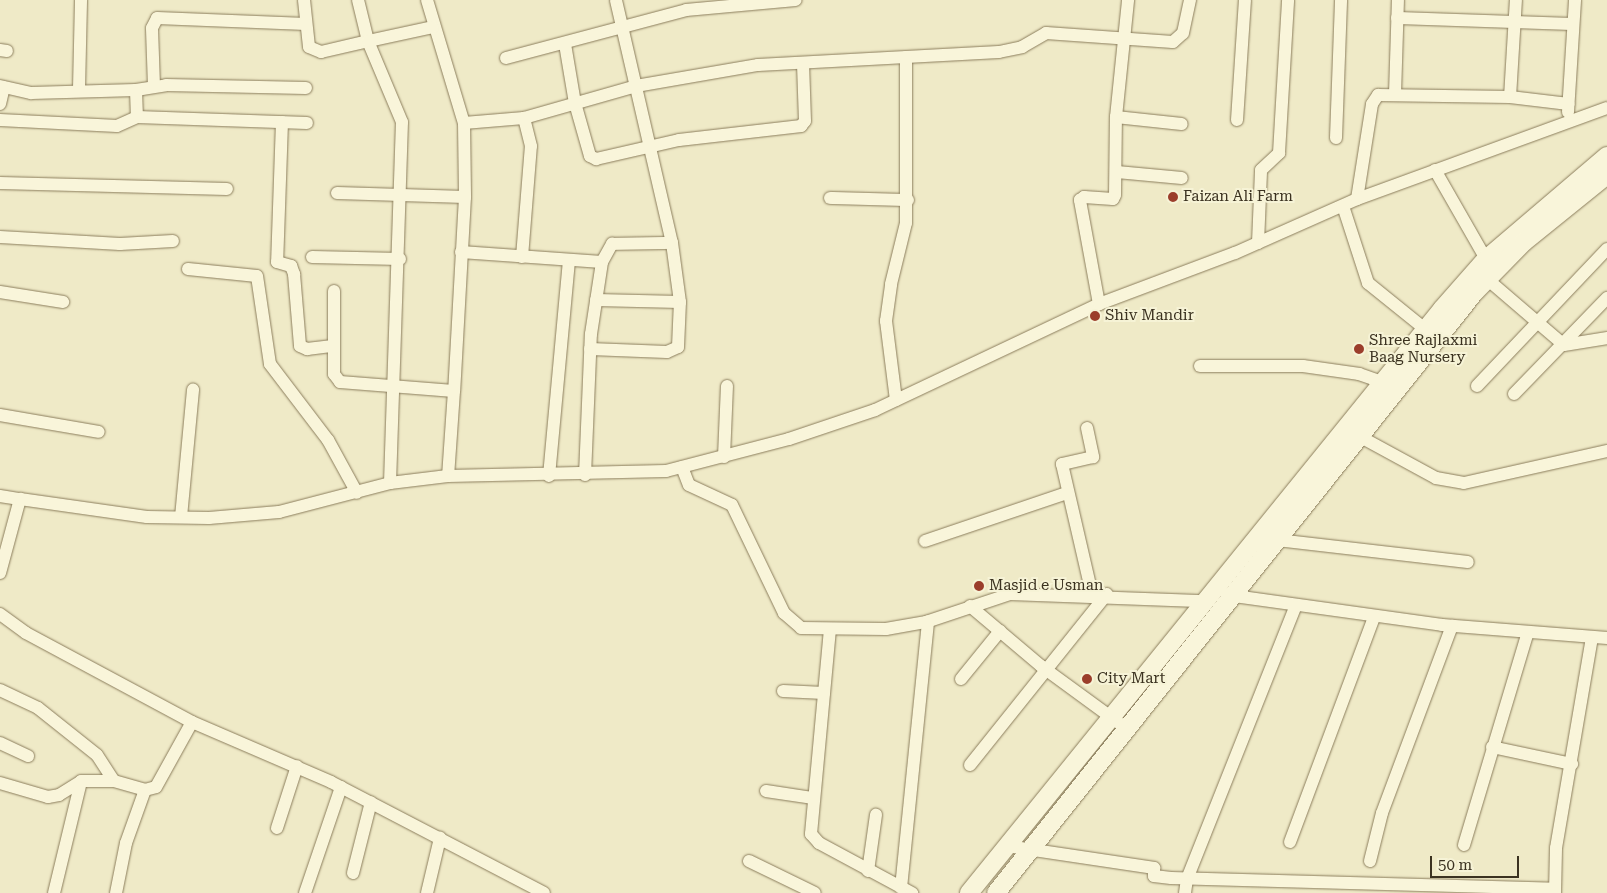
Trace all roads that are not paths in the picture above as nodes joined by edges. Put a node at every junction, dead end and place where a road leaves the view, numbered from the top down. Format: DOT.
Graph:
graph roads {
  1 [pos="81,0"];
  2 [pos="304,0"];
  3 [pos="358,0"];
  4 [pos="428,0"];
  5 [pos="616,0"];
  6 [pos="796,0"];
  7 [pos="1128,0"];
  8 [pos="1190,0"];
  9 [pos="1245,0"];
  10 [pos="1288,0"];
  11 [pos="1341,0"];
  12 [pos="1398,0"];
  13 [pos="1516,0"];
  14 [pos="1575,0"];
  15 [pos="1397,18"];
  16 [pos="306,24"];
  17 [pos="1514,24"];
  18 [pos="1573,24"];
  19 [pos="434,27"];
  20 [pos="622,27"];
  21 [pos="368,41"];
  22 [pos="1124,41"];
  23 [pos="565,44"];
  24 [pos="906,57"];
  25 [pos="506,58"];
  26 [pos="803,64"];
  27 [pos="2,86"];
  28 [pos="154,86"];
  29 [pos="636,86"];
  30 [pos="306,88"];
  31 [pos="79,89"];
  32 [pos="136,90"];
  33 [pos="1395,94"];
  34 [pos="1510,97"];
  35 [pos="575,103"];
  36 [pos="0,104"];
  37 [pos="1569,104"];
  38 [pos="1607,108"];
  39 [pos="137,117"];
  40 [pos="1116,117"];
  41 [pos="524,118"];
  42 [pos="0,120"];
  43 [pos="1237,120"];
  44 [pos="282,122"];
  45 [pos="1568,122"];
  46 [pos="307,123"];
  47 [pos="464,123"];
  48 [pos="1182,124"];
  49 [pos="1336,138"];
  50 [pos="649,148"];
  51 [pos="1607,156"];
  52 [pos="1436,170"];
  53 [pos="1117,172"];
  54 [pos="1607,175"];
  55 [pos="1182,178"];
  56 [pos="0,183"];
  57 [pos="226,189"];
  58 [pos="337,193"];
  59 [pos="402,195"];
  60 [pos="465,197"];
  61 [pos="830,198"];
  62 [pos="1356,199"];
  63 [pos="908,200"];
  64 [pos="1343,206"];
  65 [pos="0,237"];
  66 [pos="173,241"];
  67 [pos="672,243"];
  68 [pos="1258,243"];
  69 [pos="1607,249"];
  70 [pos="461,252"];
  71 [pos="312,257"];
  72 [pos="522,257"];
  73 [pos="400,259"];
  74 [pos="1486,259"];
  75 [pos="569,260"];
  76 [pos="602,262"];
  77 [pos="188,269"];
  78 [pos="1487,279"];
  79 [pos="334,291"];
  80 [pos="0,292"];
  81 [pos="1607,298"];
  82 [pos="596,300"];
  83 [pos="63,302"];
  84 [pos="680,302"];
  85 [pos="1100,304"];
  86 [pos="1535,323"];
  87 [pos="1425,329"];
  88 [pos="1607,338"];
  89 [pos="1564,345"];
  90 [pos="333,346"];
  91 [pos="590,348"];
  92 [pos="1200,366"];
  93 [pos="1382,382"];
  94 [pos="392,386"];
  95 [pos="727,386"];
  96 [pos="1477,386"];
  97 [pos="193,390"];
  98 [pos="454,391"];
  99 [pos="1514,394"];
  100 [pos="896,400"];
  101 [pos="0,415"];
  102 [pos="1087,428"];
  103 [pos="98,432"];
  104 [pos="1358,435"];
  105 [pos="1607,451"];
  106 [pos="724,457"];
  107 [pos="682,467"];
  108 [pos="585,475"];
  109 [pos="448,476"];
  110 [pos="549,476"];
  111 [pos="390,483"];
  112 [pos="357,493"];
  113 [pos="1067,493"];
  114 [pos="0,496"];
  115 [pos="20,499"];
  116 [pos="181,517"];
  117 [pos="1277,540"];
  118 [pos="924,541"];
  119 [pos="1468,562"];
  120 [pos="0,572"];
  121 [pos="1092,594"];
  122 [pos="1107,594"];
  123 [pos="1233,596"];
  124 [pos="1208,597"];
  125 [pos="970,606"];
  126 [pos="1295,607"];
  127 [pos="0,615"];
  128 [pos="1374,617"];
  129 [pos="928,622"];
  130 [pos="1452,626"];
  131 [pos="830,628"];
  132 [pos="1000,631"];
  133 [pos="1528,632"];
  134 [pos="1592,637"];
  135 [pos="1607,638"];
  136 [pos="1047,671"];
  137 [pos="961,679"];
  138 [pos="0,690"];
  139 [pos="783,690"];
  140 [pos="824,694"];
  141 [pos="1110,719"];
  142 [pos="192,722"];
  143 [pos="1127,729"];
  144 [pos="0,743"];
  145 [pos="1492,747"];
  146 [pos="28,756"];
  147 [pos="1572,764"];
  148 [pos="970,765"];
  149 [pos="297,766"];
  150 [pos="81,781"];
  151 [pos="114,781"];
  152 [pos="0,783"];
  153 [pos="341,787"];
  154 [pos="145,790"];
  155 [pos="766,792"];
  156 [pos="813,798"];
  157 [pos="371,802"];
  158 [pos="876,815"];
  159 [pos="278,828"];
  160 [pos="440,838"];
  161 [pos="1290,842"];
  162 [pos="1464,845"];
  163 [pos="1007,846"];
  164 [pos="1030,850"];
  165 [pos="749,861"];
  166 [pos="1370,861"];
  167 [pos="868,871"];
  168 [pos="352,873"];
  169 [pos="1187,879"];
  170 [pos="1371,887"];
  171 [pos="907,890"];
  172 [pos="1432,890"];
  173 [pos="1555,891"];
  174 [pos="54,893"];
  175 [pos="116,893"];
  176 [pos="304,893"];
  177 [pos="427,893"];
  178 [pos="544,893"];
  179 [pos="815,893"];
  180 [pos="969,893"];
  181 [pos="996,893"];
  182 [pos="1186,893"];
  1 -- 31 [label="street"];
  2 -- 16 [label="street"];
  3 -- 21 [label="street"];
  4 -- 19 [label="street"];
  5 -- 20 [label="street"];
  6 -- 20 [label="street"];
  7 -- 22 [label="street"];
  8 -- 22 [label="street"];
  9 -- 43 [label="street"];
  10 -- 68 [label="street"];
  11 -- 49 [label="street"];
  12 -- 15 [label="street"];
  13 -- 17 [label="street"];
  14 -- 18 [label="street"];
  15 -- 17 [label="street"];
  15 -- 33 [label="street"];
  16 -- 21 [label="street"];
  16 -- 28 [label="street"];
  17 -- 18 [label="street"];
  17 -- 34 [label="street"];
  18 -- 37 [label="street"];
  19 -- 21 [label="street"];
  19 -- 47 [label="street"];
  20 -- 23 [label="street"];
  20 -- 29 [label="street"];
  21 -- 59 [label="street"];
  22 -- 24 [label="street"];
  22 -- 40 [label="street"];
  23 -- 25 [label="street"];
  23 -- 35 [label="street"];
  24 -- 26 [label="street"];
  24 -- 63 [label="street"];
  26 -- 29 [label="street"];
  26 -- 50 [label="street"];
  27 -- 31 [label="street"];
  27 -- 36 [label="street"];
  28 -- 30 [label="street"];
  28 -- 32 [label="street"];
  29 -- 35 [label="street"];
  29 -- 50 [label="street"];
  31 -- 32 [label="street"];
  32 -- 39 [label="street"];
  33 -- 34 [label="street"];
  33 -- 62 [label="street"];
  34 -- 37 [label="street"];
  35 -- 41 [label="street"];
  35 -- 50 [label="street"];
  37 -- 45 [label="street"];
  38 -- 45 [label="street"];
  39 -- 42 [label="street"];
  39 -- 44 [label="street"];
  40 -- 48 [label="street"];
  40 -- 53 [label="street"];
  41 -- 47 [label="street"];
  41 -- 72 [label="street"];
  44 -- 46 [label="street"];
  44 -- 90 [label="street"];
  45 -- 52 [label="street"];
  47 -- 60 [label="street"];
  50 -- 67 [label="street"];
  51 -- 74 [label="street"];
  52 -- 62 [label="street"];
  52 -- 74 [label="street"];
  53 -- 55 [label="street"];
  53 -- 85 [label="street"];
  54 -- 78 [label="street"];
  56 -- 57 [label="street"];
  58 -- 59 [label="street"];
  59 -- 60 [label="street"];
  59 -- 73 [label="street"];
  60 -- 70 [label="street"];
  61 -- 63 [label="street"];
  62 -- 64 [label="street"];
  63 -- 100 [label="street"];
  64 -- 68 [label="street"];
  64 -- 87 [label="street"];
  65 -- 66 [label="street"];
  67 -- 76 [label="street"];
  67 -- 84 [label="street"];
  68 -- 85 [label="street"];
  69 -- 86 [label="street"];
  70 -- 72 [label="street"];
  70 -- 98 [label="street"];
  71 -- 73 [label="street"];
  72 -- 75 [label="street"];
  73 -- 94 [label="street"];
  74 -- 87 [label="street"];
  75 -- 76 [label="street"];
  75 -- 110 [label="street"];
  76 -- 82 [label="street"];
  77 -- 112 [label="street"];
  78 -- 86 [label="street"];
  78 -- 104 [label="street"];
  79 -- 90 [label="street"];
  80 -- 83 [label="street"];
  81 -- 89 [label="street"];
  82 -- 84 [label="street"];
  82 -- 91 [label="street"];
  84 -- 91 [label="street"];
  85 -- 100 [label="street"];
  86 -- 89 [label="street"];
  86 -- 96 [label="street"];
  87 -- 93 [label="street"];
  88 -- 89 [label="street"];
  89 -- 99 [label="street"];
  90 -- 94 [label="street"];
  91 -- 108 [label="street"];
  92 -- 93 [label="street"];
  93 -- 124 [label="street"];
  94 -- 98 [label="street"];
  94 -- 111 [label="street"];
  95 -- 106 [label="street"];
  97 -- 116 [label="street"];
  98 -- 109 [label="street"];
  100 -- 106 [label="street"];
  101 -- 103 [label="street"];
  102 -- 113 [label="street"];
  104 -- 105 [label="street"];
  104 -- 117 [label="street"];
  106 -- 107 [label="street"];
  107 -- 108 [label="street"];
  107 -- 131 [label="street"];
  108 -- 110 [label="street"];
  109 -- 110 [label="street"];
  109 -- 111 [label="street"];
  111 -- 112 [label="street"];
  112 -- 116 [label="street"];
  113 -- 118 [label="street"];
  113 -- 121 [label="street"];
  114 -- 115 [label="street"];
  115 -- 116 [label="street"];
  115 -- 120 [label="street"];
  117 -- 119 [label="street"];
  117 -- 123 [label="street"];
  121 -- 122 [label="street"];
  121 -- 125 [label="street"];
  122 -- 124 [label="street"];
  122 -- 136 [label="street"];
  123 -- 124 [label="street"];
  123 -- 126 [label="street"];
  123 -- 143 [label="street"];
  124 -- 141 [label="street"];
  125 -- 129 [label="street"];
  125 -- 132 [label="street"];
  126 -- 128 [label="street"];
  126 -- 169 [label="street"];
  127 -- 142 [label="street"];
  128 -- 130 [label="street"];
  128 -- 161 [label="street"];
  129 -- 131 [label="street"];
  129 -- 171 [label="street"];
  130 -- 133 [label="street"];
  130 -- 166 [label="street"];
  131 -- 140 [label="street"];
  132 -- 136 [label="street"];
  132 -- 137 [label="street"];
  133 -- 134 [label="street"];
  133 -- 145 [label="street"];
  134 -- 135 [label="street"];
  134 -- 147 [label="street"];
  136 -- 141 [label="street"];
  136 -- 148 [label="street"];
  138 -- 151 [label="street"];
  139 -- 140 [label="street"];
  140 -- 156 [label="street"];
  141 -- 143 [label="street"];
  141 -- 163 [label="street"];
  142 -- 149 [label="street"];
  142 -- 154 [label="street"];
  143 -- 164 [label="street"];
  144 -- 146 [label="street"];
  145 -- 147 [label="street"];
  145 -- 162 [label="street"];
  147 -- 173 [label="street"];
  149 -- 153 [label="street"];
  149 -- 159 [label="street"];
  150 -- 151 [label="street"];
  150 -- 152 [label="street"];
  150 -- 174 [label="street"];
  151 -- 154 [label="street"];
  153 -- 157 [label="street"];
  153 -- 176 [label="street"];
  154 -- 175 [label="street"];
  155 -- 156 [label="street"];
  156 -- 167 [label="street"];
  157 -- 160 [label="street"];
  157 -- 168 [label="street"];
  158 -- 167 [label="street"];
  160 -- 177 [label="street"];
  160 -- 178 [label="street"];
  163 -- 164 [label="street"];
  163 -- 180 [label="street"];
  164 -- 169 [label="street"];
  164 -- 181 [label="street"];
  165 -- 179 [label="street"];
  167 -- 171 [label="street"];
  169 -- 170 [label="street"];
  169 -- 182 [label="street"];
  170 -- 172 [label="street"];
  172 -- 173 [label="street"];
}
